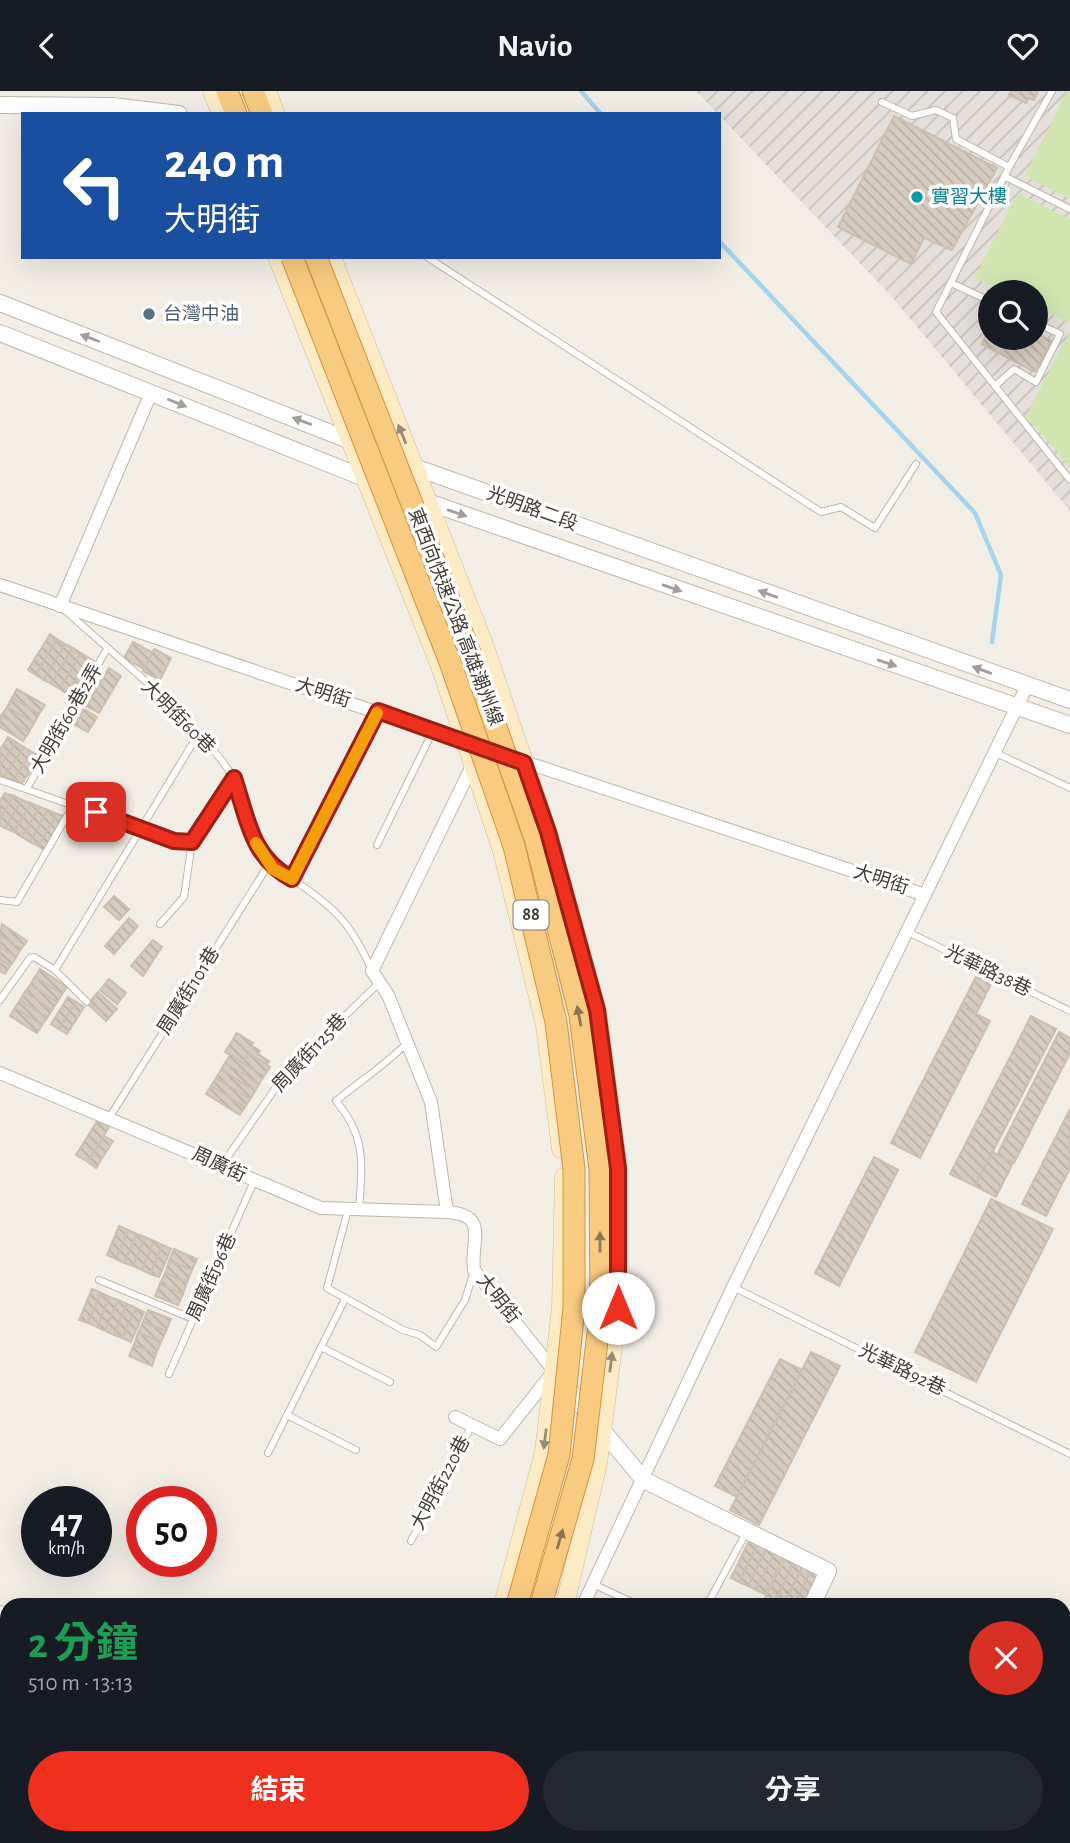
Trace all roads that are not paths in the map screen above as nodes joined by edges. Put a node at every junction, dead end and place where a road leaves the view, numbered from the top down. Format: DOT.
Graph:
graph roads {
  1 [pos="212,91"];
  2 [pos="228,91"];
  3 [pos="253,91"];
  4 [pos="267,91"];
  5 [pos="1052,91"];
  6 [pos="882,101"];
  7 [pos="0,104"];
  8 [pos="162,112"];
  9 [pos="220,112"];
  10 [pos="235,112"];
  11 [pos="261,112"];
  12 [pos="274,112"];
  13 [pos="1009,167"];
  14 [pos="1004,176"];
  15 [pos="1070,209"];
  16 [pos="278,259"];
  17 [pos="293,259"];
  18 [pos="317,259"];
  19 [pos="333,259"];
  20 [pos="430,259"];
  21 [pos="951,283"];
  22 [pos="978,296"];
  23 [pos="0,303"];
  24 [pos="1048,329"];
  25 [pos="0,333"];
  26 [pos="127,353"];
  27 [pos="118,380"];
  28 [pos="995,386"];
  29 [pos="151,393"];
  30 [pos="349,440"];
  31 [pos="916,464"];
  32 [pos="416,468"];
  33 [pos="365,478"];
  34 [pos="1070,480"];
  35 [pos="428,503"];
  36 [pos="0,585"];
  37 [pos="60,606"];
  38 [pos="107,649"];
  39 [pos="1027,686"];
  40 [pos="1070,700"];
  41 [pos="1016,708"];
  42 [pos="378,711"];
  43 [pos="1070,725"];
  44 [pos="433,731"];
  45 [pos="199,733"];
  46 [pos="466,743"];
  47 [pos="995,751"];
  48 [pos="524,763"];
  49 [pos="473,764"];
  50 [pos="234,778"];
  51 [pos="0,780"];
  52 [pos="27,788"];
  53 [pos="1070,788"];
  54 [pos="74,804"];
  55 [pos="141,828"];
  56 [pos="192,842"];
  57 [pos="377,845"];
  58 [pos="269,864"];
  59 [pos="292,879"];
  60 [pos="925,895"];
  61 [pos="0,900"];
  62 [pos="160,924"];
  63 [pos="906,930"];
  64 [pos="55,970"];
  65 [pos="376,977"];
  66 [pos="0,1000"];
  67 [pos="87,1002"];
  68 [pos="1070,1011"];
  69 [pos="408,1042"];
  70 [pos="0,1073"];
  71 [pos="109,1118"];
  72 [pos="222,1165"];
  73 [pos="254,1181"];
  74 [pos="354,1210"];
  75 [pos="447,1212"];
  76 [pos="474,1269"];
  77 [pos="99,1280"];
  78 [pos="733,1287"];
  79 [pos="345,1299"];
  80 [pos="193,1319"];
  81 [pos="321,1347"];
  82 [pos="554,1371"];
  83 [pos="169,1374"];
  84 [pos="390,1382"];
  85 [pos="287,1415"];
  86 [pos="455,1417"];
  87 [pos="472,1425"];
  88 [pos="602,1429"];
  89 [pos="356,1450"];
  90 [pos="268,1453"];
  91 [pos="1070,1454"];
  92 [pos="644,1480"];
  93 [pos="748,1530"];
  94 [pos="411,1541"];
  95 [pos="595,1585"];
  96 [pos="505,1598"];
  97 [pos="519,1598"];
  98 [pos="543,1598"];
  99 [pos="567,1598"];
  100 [pos="587,1598"];
  101 [pos="623,1598"];
  102 [pos="711,1598"];
  103 [pos="815,1598"];
  1 -- 9 [label="main road"];
  2 -- 10 [label="highway"];
  3 -- 11 [label="highway"];
  4 -- 12 [label="main road"];
  5 -- 13 [label="lane"];
  6 -- 13 [label="lane"];
  7 -- 8 [label="street"];
  13 -- 14 [label="lane"];
  14 -- 15 [label="lane"];
  14 -- 21 [label="lane"];
  16 -- 30 [label="main road"];
  17 -- 97 [label="highway, 東西向快速公路 高雄潮州線 / 88, bridge"];
  98 -- 18 [label="highway, 東西向快速公路 高雄潮州線 / 88, one-way, bridge"];
  32 -- 19 [label="main road, one-way"];
  20 -- 31 [label="lane"];
  21 -- 22 [label="lane"];
  21 -- 28 [label="lane"];
  26 -- 23 [label="street, 光明路二段, one-way"];
  24 -- 28 [label="lane"];
  25 -- 27 [label="street, 光明路二段"];
  26 -- 27 [label="street"];
  30 -- 26 [label="street, 光明路二段, one-way"];
  27 -- 29 [label="street, 光明路二段"];
  28 -- 34 [label="lane"];
  29 -- 33 [label="street, 光明路二段, one-way"];
  29 -- 37 [label="street"];
  30 -- 32 [label="street, 光明路二段"];
  30 -- 33 [label="main road"];
  32 -- 35 [label="main road"];
  39 -- 32 [label="street, 光明路二段, one-way"];
  33 -- 35 [label="street, 光明路二段"];
  33 -- 46 [label="main road"];
  35 -- 41 [label="street, 光明路二段, one-way"];
  35 -- 48 [label="main road"];
  36 -- 37 [label="street, 大明街"];
  37 -- 38 [label="lane, 大明街60巷"];
  37 -- 42 [label="street, 大明街"];
  38 -- 45 [label="lane, 大明街60巷"];
  38 -- 52 [label="lane, 大明街60巷2弄"];
  39 -- 40 [label="street, 光明路二段"];
  39 -- 41 [label="street"];
  41 -- 43 [label="street, 光明路二段"];
  41 -- 47 [label="street"];
  42 -- 44 [label="street, 大明街"];
  42 -- 59 [label="lane"];
  44 -- 46 [label="street, 大明街"];
  44 -- 57 [label="lane"];
  45 -- 50 [label="lane, 大明街60巷"];
  45 -- 55 [label="lane"];
  46 -- 48 [label="street, 大明街"];
  46 -- 49 [label="main road"];
  47 -- 53 [label="lane"];
  47 -- 60 [label="street"];
  48 -- 60 [label="street, 大明街"];
  88 -- 48 [label="main road, one-way"];
  49 -- 65 [label="street"];
  49 -- 82 [label="main road"];
  50 -- 56 [label="lane"];
  50 -- 58 [label="lane, 大明街60巷"];
  51 -- 52 [label="lane"];
  52 -- 54 [label="lane"];
  54 -- 55 [label="lane"];
  54 -- 61 [label="lane"];
  55 -- 56 [label="lane"];
  55 -- 64 [label="lane"];
  56 -- 62 [label="lane"];
  58 -- 59 [label="lane, 大明街60巷"];
  58 -- 71 [label="lane, 周廣街101巷"];
  59 -- 65 [label="lane, 大明街60巷"];
  60 -- 63 [label="street"];
  63 -- 68 [label="lane, 光華路38巷"];
  63 -- 78 [label="street"];
  64 -- 66 [label="lane"];
  64 -- 67 [label="lane"];
  65 -- 69 [label="street"];
  65 -- 72 [label="lane, 周廣街125巷"];
  69 -- 74 [label="lane"];
  69 -- 75 [label="street"];
  70 -- 71 [label="street, 周廣街"];
  71 -- 72 [label="street, 周廣街"];
  72 -- 73 [label="street, 周廣街"];
  73 -- 74 [label="street, 周廣街"];
  73 -- 80 [label="lane, 周廣街96巷"];
  74 -- 75 [label="street, 周廣街"];
  74 -- 79 [label="lane"];
  75 -- 76 [label="street, 大明街"];
  76 -- 79 [label="lane"];
  76 -- 82 [label="street, 大明街"];
  77 -- 80 [label="lane"];
  78 -- 91 [label="lane, 光華路92巷"];
  78 -- 92 [label="street"];
  79 -- 81 [label="lane"];
  80 -- 83 [label="lane, 周廣街96巷"];
  81 -- 84 [label="lane"];
  81 -- 85 [label="lane"];
  82 -- 87 [label="street, 大明街220巷"];
  82 -- 88 [label="street, 大明街"];
  82 -- 96 [label="main road, one-way"];
  85 -- 89 [label="lane"];
  85 -- 90 [label="lane"];
  86 -- 87 [label="street, 大明街220巷"];
  87 -- 94 [label="lane, 大明街220巷"];
  88 -- 92 [label="street, 大明街"];
  88 -- 99 [label="main road"];
  92 -- 93 [label="street, 大明街"];
  92 -- 95 [label="street"];
  93 -- 102 [label="lane"];
  93 -- 103 [label="street, 大明街"];
  95 -- 100 [label="street"];
  95 -- 101 [label="lane"];
}
